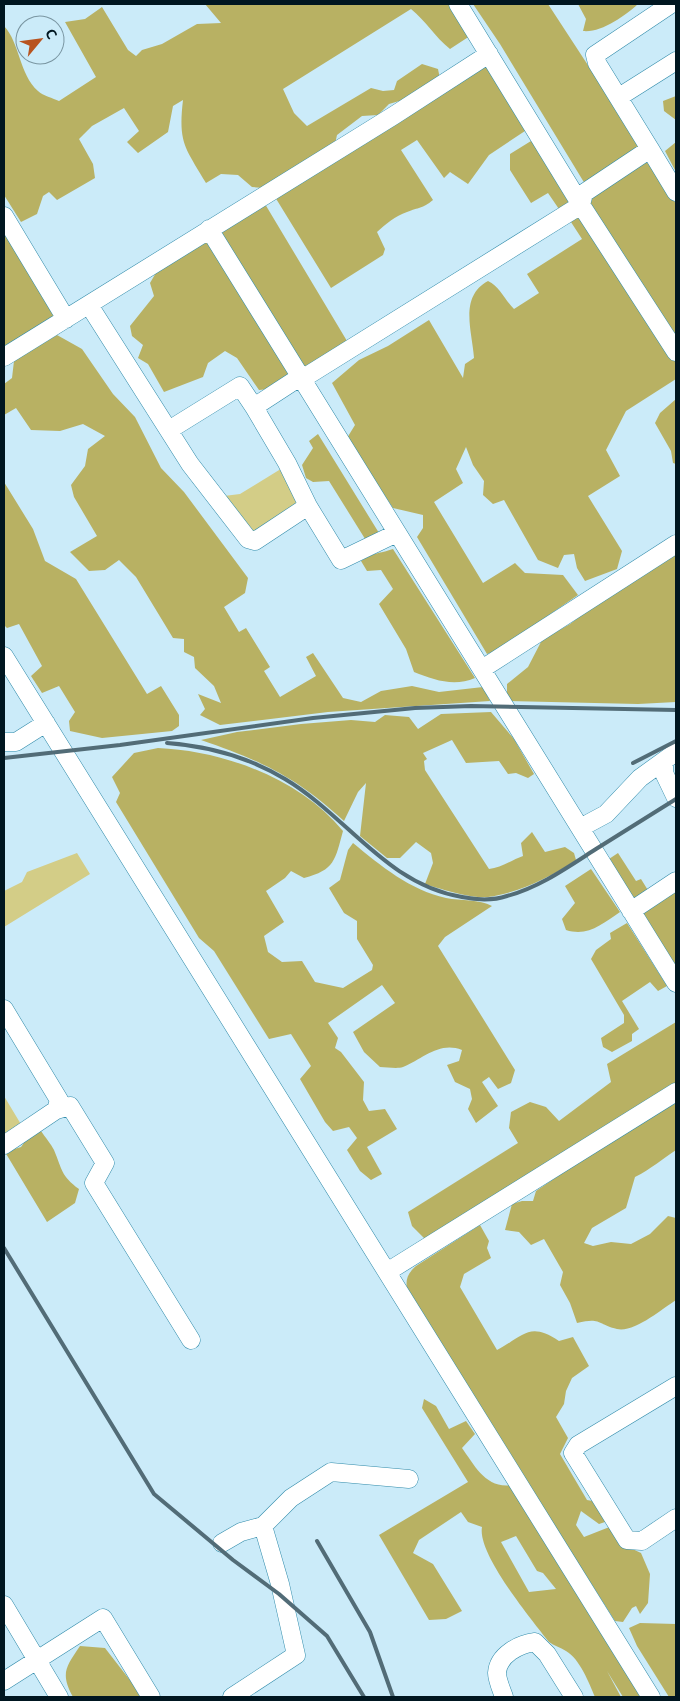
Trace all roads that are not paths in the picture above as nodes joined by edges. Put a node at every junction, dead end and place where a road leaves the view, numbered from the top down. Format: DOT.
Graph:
graph roads {
  1 [pos="458,4"];
  2 [pos="671,4"];
  3 [pos="489,54"];
  4 [pos="676,61"];
  5 [pos="618,97"];
  6 [pos="650,149"];
  7 [pos="676,192"];
  8 [pos="581,205"];
  9 [pos="4,216"];
  10 [pos="209,230"];
  11 [pos="89,304"];
  12 [pos="66,319"];
  13 [pos="676,352"];
  14 [pos="4,357"];
  15 [pos="301,378"];
  16 [pos="254,407"];
  17 [pos="169,430"];
  18 [pos="308,506"];
  19 [pos="397,533"];
  20 [pos="676,544"];
  21 [pos="4,656"];
  22 [pos="482,669"];
  23 [pos="46,723"];
  24 [pos="4,742"];
  25 [pos="670,756"];
  26 [pos="676,798"];
  27 [pos="580,828"];
  28 [pos="676,881"];
  29 [pos="632,911"];
  30 [pos="676,983"];
  31 [pos="4,1009"];
  32 [pos="676,1092"];
  33 [pos="56,1110"];
  34 [pos="4,1145"];
  35 [pos="387,1272"];
  36 [pos="191,1340"];
  37 [pos="676,1386"];
  38 [pos="409,1479"];
  39 [pos="676,1518"];
  40 [pos="263,1526"];
  41 [pos="222,1542"];
  42 [pos="4,1606"];
  43 [pos="36,1660"];
  44 [pos="4,1681"];
  45 [pos="239,1695"];
  46 [pos="59,1697"];
  47 [pos="151,1697"];
  48 [pos="504,1697"];
  49 [pos="574,1697"];
  50 [pos="651,1697"];
  1 -- 3 [label="lane"];
  2 -- 5 [label="lane"];
  3 -- 8 [label="lane"];
  3 -- 10 [label="lane"];
  4 -- 5 [label="lane"];
  5 -- 6 [label="lane"];
  6 -- 7 [label="lane"];
  6 -- 8 [label="lane"];
  8 -- 13 [label="lane"];
  8 -- 15 [label="lane"];
  9 -- 12 [label="lane"];
  10 -- 11 [label="lane"];
  10 -- 15 [label="lane"];
  11 -- 12 [label="lane"];
  11 -- 17 [label="lane"];
  12 -- 14 [label="lane"];
  15 -- 16 [label="lane"];
  15 -- 19 [label="lane"];
  16 -- 17 [label="lane"];
  16 -- 18 [label="lane"];
  17 -- 18 [label="lane"];
  18 -- 19 [label="lane"];
  19 -- 22 [label="lane"];
  20 -- 22 [label="lane"];
  21 -- 23 [label="lane"];
  22 -- 27 [label="lane"];
  23 -- 24 [label="lane"];
  23 -- 35 [label="lane"];
  25 -- 26 [label="lane"];
  25 -- 27 [label="lane"];
  27 -- 29 [label="lane"];
  28 -- 29 [label="lane"];
  29 -- 30 [label="lane"];
  31 -- 33 [label="lane"];
  32 -- 35 [label="lane"];
  33 -- 34 [label="lane"];
  33 -- 36 [label="lane"];
  35 -- 50 [label="lane"];
  37 -- 39 [label="lane"];
  38 -- 40 [label="lane"];
  40 -- 41 [label="lane"];
  40 -- 45 [label="lane"];
  42 -- 43 [label="lane"];
  43 -- 44 [label="lane"];
  43 -- 46 [label="lane"];
  43 -- 47 [label="lane"];
  48 -- 49 [label="lane"];
}
